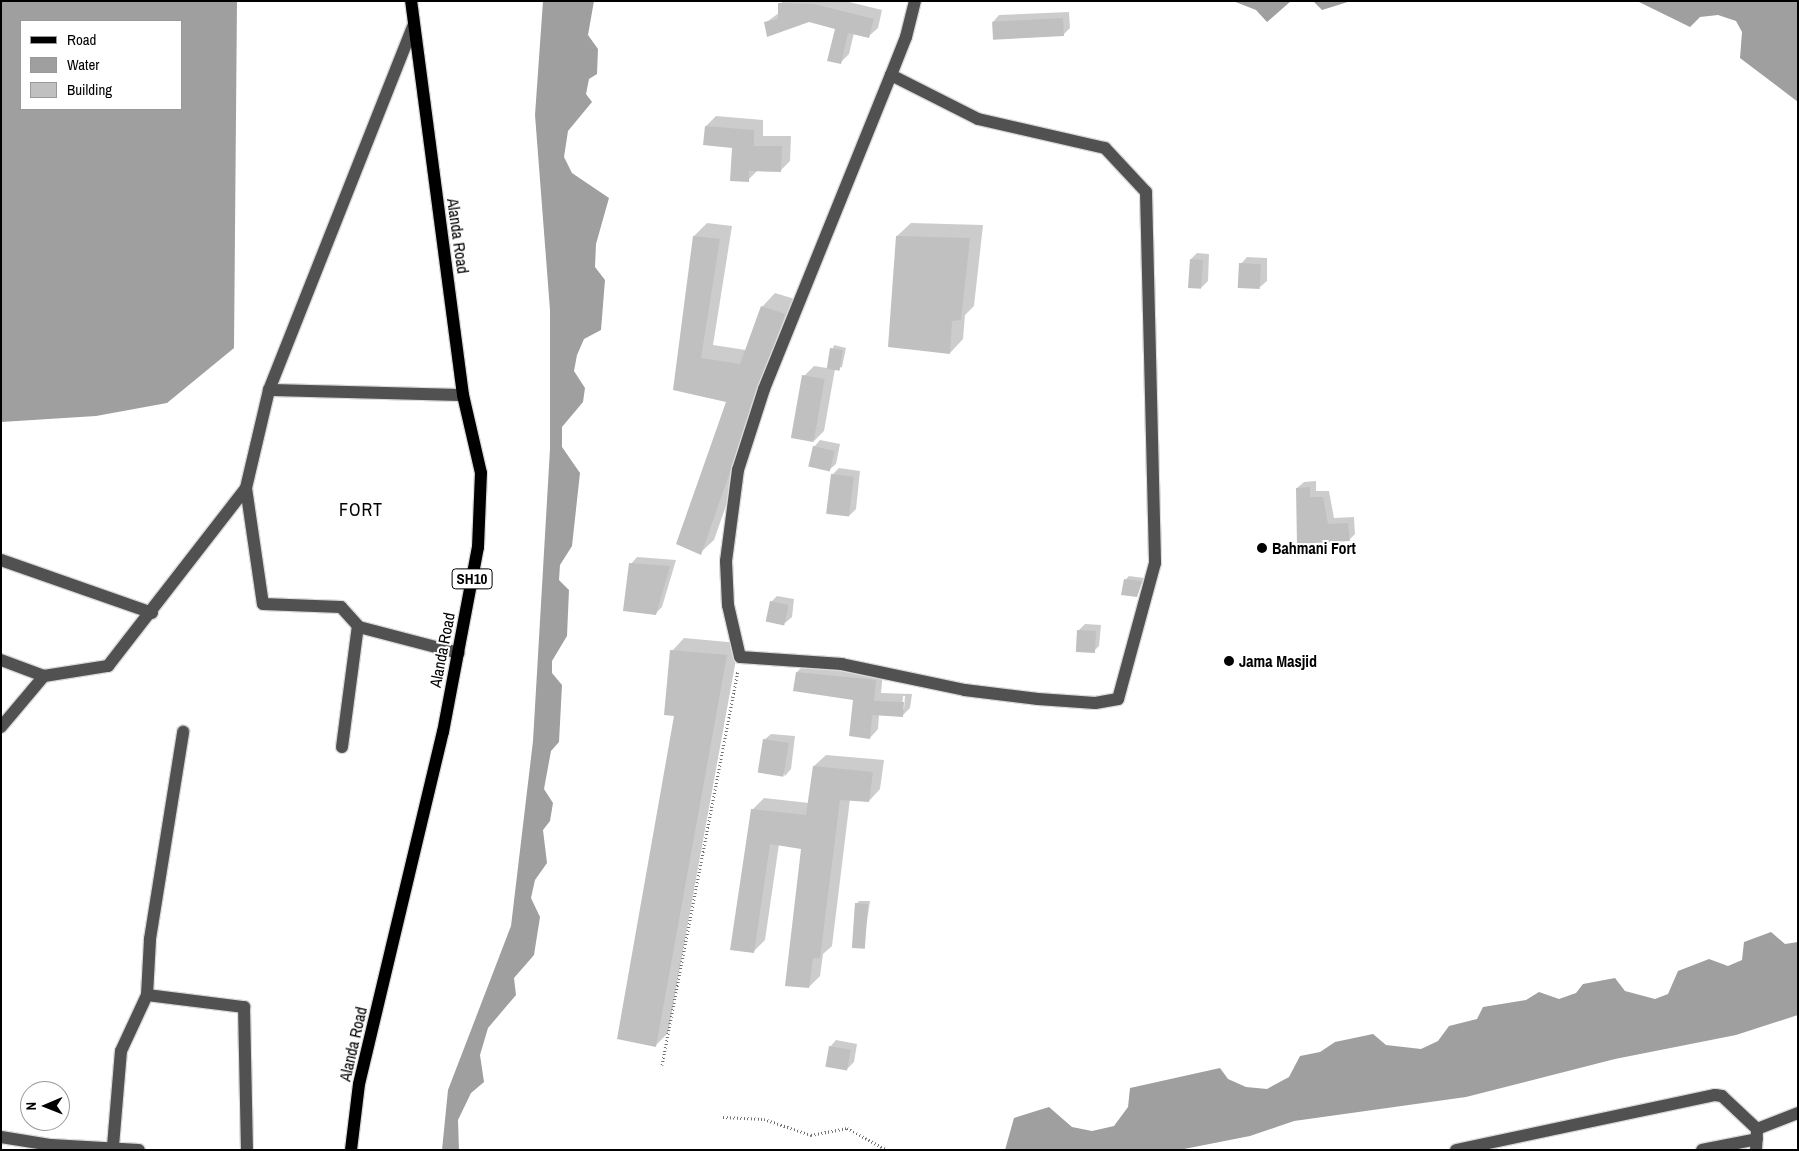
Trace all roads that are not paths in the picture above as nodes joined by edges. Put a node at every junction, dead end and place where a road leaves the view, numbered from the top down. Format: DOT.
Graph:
graph roads {
  1 [pos="411,1"];
  2 [pos="915,1"];
  3 [pos="412,26"];
  4 [pos="890,74"];
  5 [pos="269,390"];
  6 [pos="463,395"];
  7 [pos="246,488"];
  8 [pos="1,560"];
  9 [pos="152,613"];
  10 [pos="358,626"];
  11 [pos="459,653"];
  12 [pos="1,660"];
  13 [pos="44,676"];
  14 [pos="1,727"];
  15 [pos="183,732"];
  16 [pos="342,747"];
  17 [pos="147,996"];
  18 [pos="1798,1113"];
  19 [pos="1,1137"];
  20 [pos="1757,1139"];
  21 [pos="113,1146"];
  22 [pos="134,1149"];
  23 [pos="247,1150"];
  24 [pos="351,1150"];
  25 [pos="1456,1150"];
  26 [pos="1702,1150"];
  1 -- 3 [label="main road, Alanda Road / SH10"];
  2 -- 4 [label="street"];
  3 -- 5 [label="street"];
  3 -- 6 [label="main road, Alanda Road / SH10"];
  4 -- 4 [label="street"];
  5 -- 6 [label="street"];
  5 -- 7 [label="street"];
  6 -- 11 [label="main road, Alanda Road / SH10"];
  7 -- 9 [label="street"];
  7 -- 10 [label="street"];
  8 -- 9 [label="street"];
  9 -- 13 [label="street"];
  10 -- 11 [label="street"];
  10 -- 16 [label="street"];
  11 -- 24 [label="main road, Alanda Road / SH10"];
  12 -- 13 [label="street"];
  13 -- 14 [label="street"];
  15 -- 17 [label="street"];
  17 -- 21 [label="street"];
  17 -- 23 [label="street"];
  18 -- 20 [label="street"];
  19 -- 21 [label="street"];
  20 -- 25 [label="street"];
  20 -- 26 [label="street"];
  21 -- 22 [label="street"];
}
